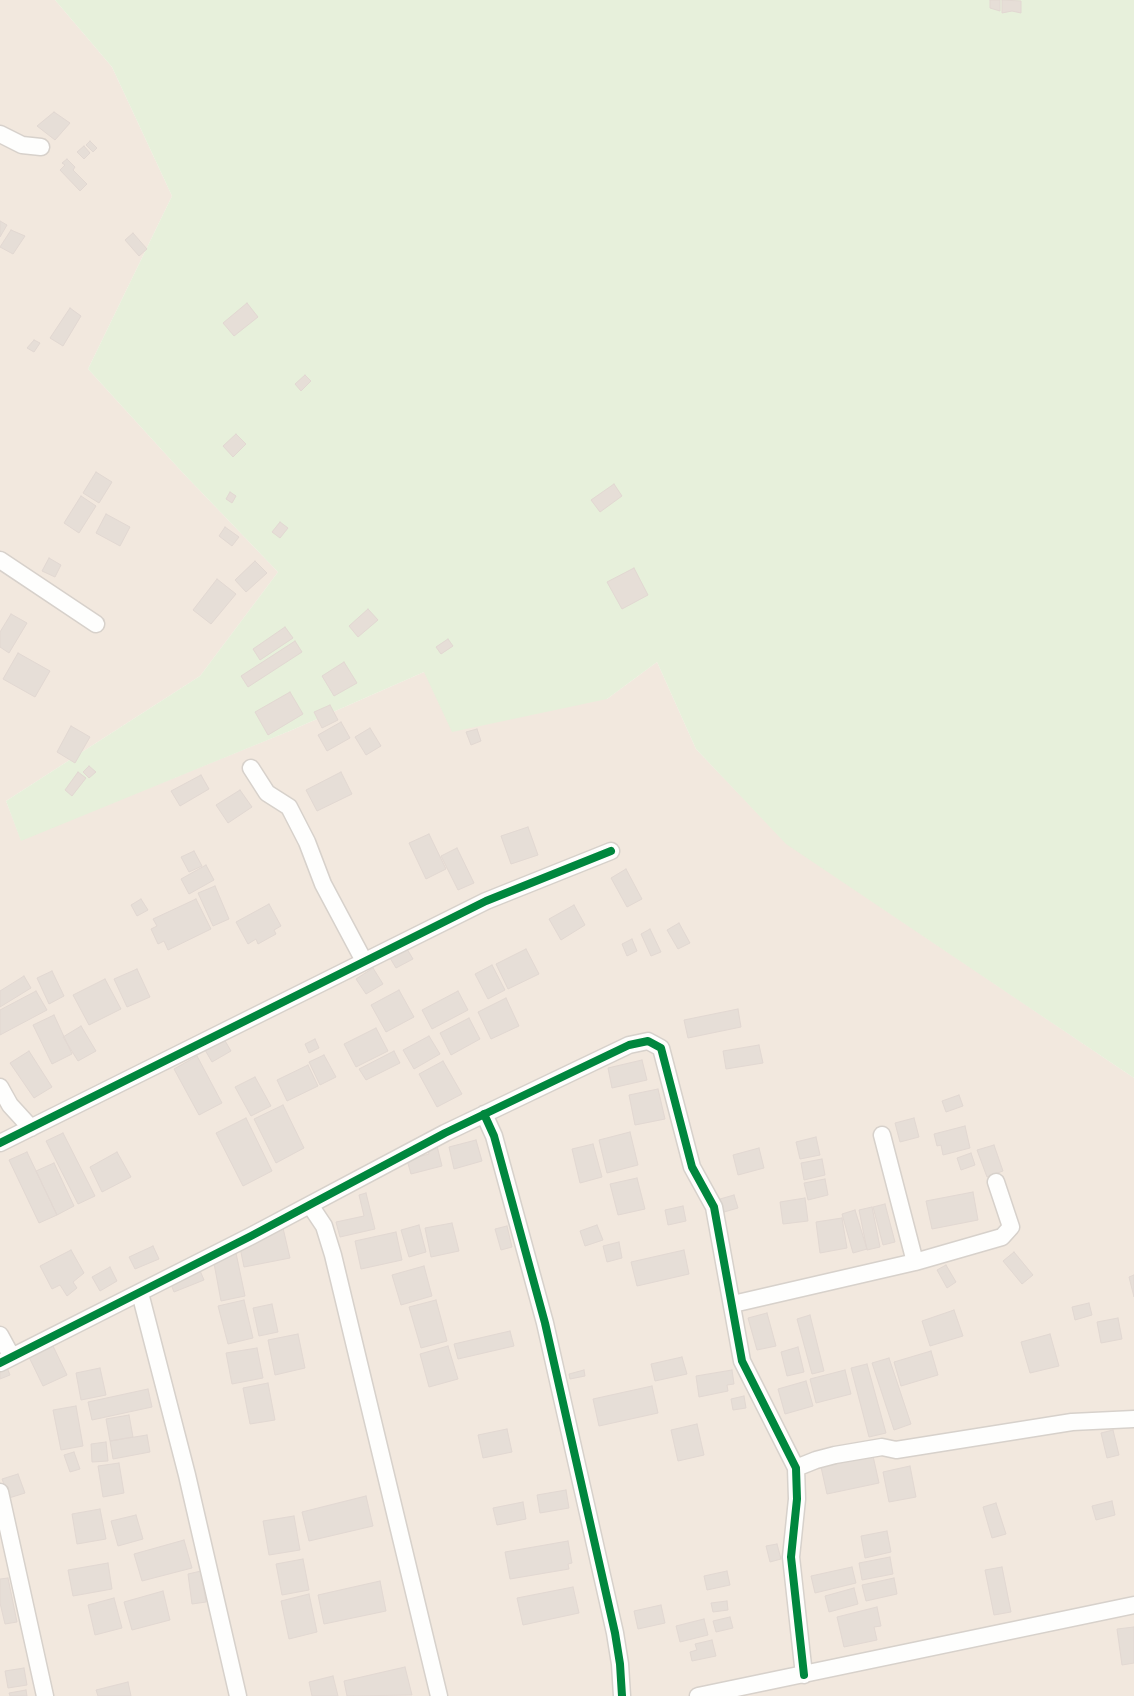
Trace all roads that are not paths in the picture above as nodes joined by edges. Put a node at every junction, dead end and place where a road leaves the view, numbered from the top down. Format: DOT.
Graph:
graph roads {
  1 [pos="0,134"];
  2 [pos="41,147"];
  3 [pos="0,560"];
  4 [pos="96,624"];
  5 [pos="250,768"];
  6 [pos="611,851"];
  7 [pos="364,961"];
  8 [pos="0,1088"];
  9 [pos="484,1114"];
  10 [pos="31,1128"];
  11 [pos="882,1135"];
  12 [pos="0,1143"];
  13 [pos="996,1182"];
  14 [pos="310,1205"];
  15 [pos="915,1262"];
  16 [pos="140,1292"];
  17 [pos="732,1304"];
  18 [pos="0,1335"];
  19 [pos="6,1360"];
  20 [pos="1134,1419"];
  21 [pos="796,1468"];
  22 [pos="0,1492"];
  23 [pos="1134,1605"];
  24 [pos="804,1674"];
  25 [pos="45,1696"];
  26 [pos="238,1696"];
  27 [pos="439,1696"];
  28 [pos="622,1696"];
  29 [pos="698,1696"];
  1 -- 2 [label="street"];
  3 -- 4 [label="street"];
  5 -- 7 [label="street"];
  6 -- 7 [label="street"];
  7 -- 10 [label="street"];
  8 -- 10 [label="street"];
  9 -- 14 [label="street"];
  9 -- 17 [label="street"];
  9 -- 28 [label="street"];
  10 -- 12 [label="street"];
  11 -- 15 [label="street"];
  13 -- 15 [label="street"];
  14 -- 16 [label="street"];
  14 -- 27 [label="street"];
  15 -- 17 [label="street"];
  16 -- 19 [label="street"];
  16 -- 26 [label="street"];
  17 -- 21 [label="street"];
  18 -- 19 [label="street"];
  20 -- 21 [label="street"];
  21 -- 24 [label="street"];
  22 -- 25 [label="street"];
  23 -- 24 [label="street"];
  24 -- 29 [label="street"];
}
